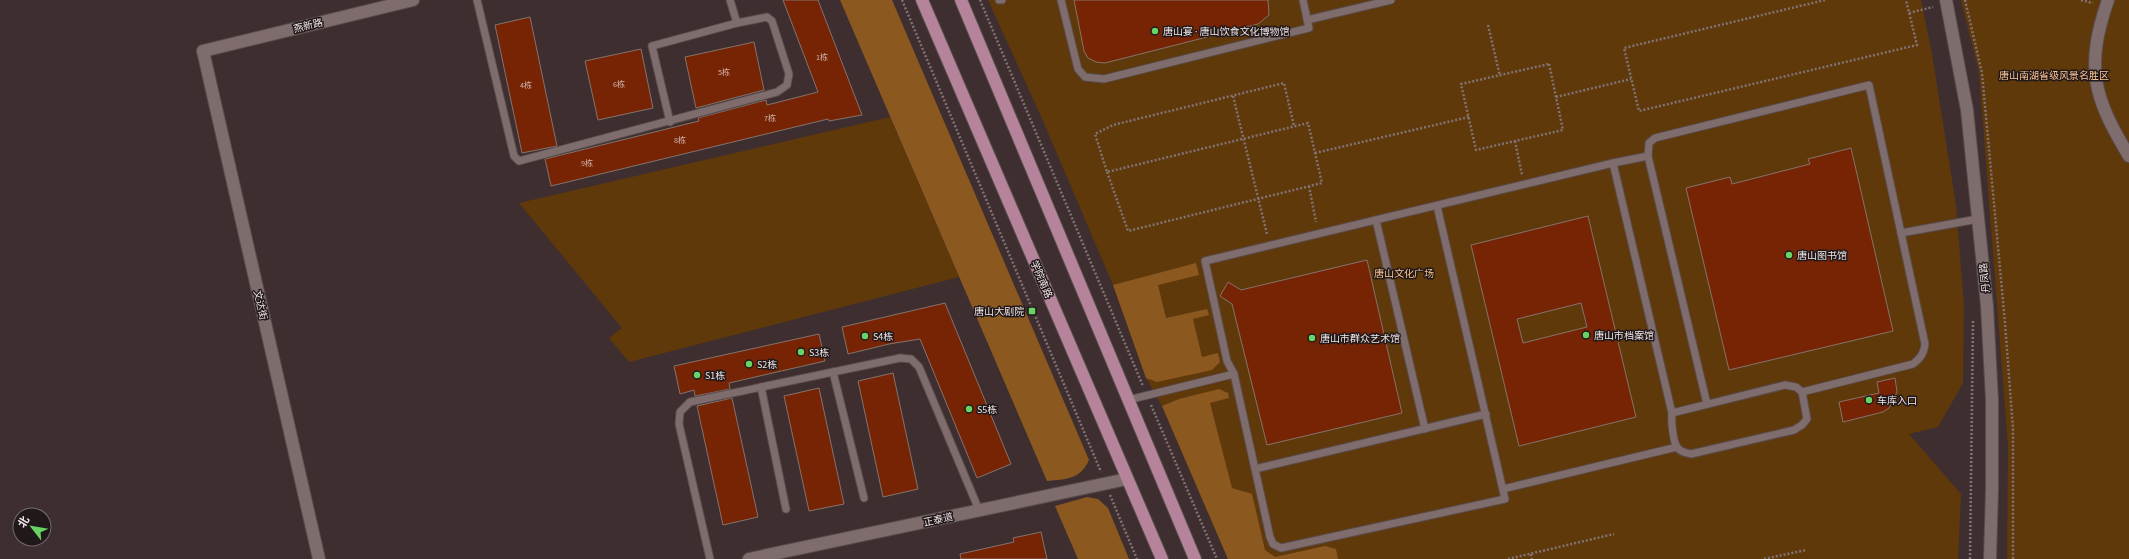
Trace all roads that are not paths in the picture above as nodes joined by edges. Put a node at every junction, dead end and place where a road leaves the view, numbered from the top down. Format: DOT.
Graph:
graph roads {
  1 [pos="413,0"];
  2 [pos="477,0"];
  3 [pos="730,0"];
  4 [pos="922,0"];
  5 [pos="961,0"];
  6 [pos="1061,0"];
  7 [pos="1303,0"];
  8 [pos="1391,0"];
  9 [pos="1946,0"];
  10 [pos="2108,0"];
  11 [pos="1307,20"];
  12 [pos="737,23"];
  13 [pos="203,51"];
  14 [pos="670,122"];
  15 [pos="1648,156"];
  16 [pos="2129,156"];
  17 [pos="1613,163"];
  18 [pos="1437,206"];
  19 [pos="1978,219"];
  20 [pos="1376,220"];
  21 [pos="1901,233"];
  22 [pos="833,372"];
  23 [pos="1234,374"];
  24 [pos="760,388"];
  25 [pos="1802,392"];
  26 [pos="1128,400"];
  27 [pos="1707,404"];
  28 [pos="1672,412"];
  29 [pos="1486,414"];
  30 [pos="1425,429"];
  31 [pos="1677,447"];
  32 [pos="1255,469"];
  33 [pos="1128,479"];
  34 [pos="1503,489"];
  35 [pos="864,498"];
  36 [pos="786,509"];
  37 [pos="979,510"];
  38 [pos="319,559"];
  39 [pos="710,559"];
  40 [pos="750,559"];
  41 [pos="1162,559"];
  42 [pos="1195,559"];
  43 [pos="1990,559"];
  1 -- 13 [label="street, 燕新路"];
  2 -- 14 [label="lane"];
  3 -- 12 [label="lane"];
  4 -- 33 [label="main road, 学院南路"];
  5 -- 26 [label="main road"];
  6 -- 11 [label="lane"];
  7 -- 11 [label="lane"];
  8 -- 11 [label="lane"];
  9 -- 19 [label="street, 丹凤路"];
  10 -- 16 [label="street"];
  12 -- 14 [label="lane"];
  12 -- 14 [label="lane"];
  13 -- 38 [label="street, 文达街"];
  15 -- 17 [label="lane"];
  15 -- 21 [label="lane"];
  15 -- 27 [label="lane"];
  17 -- 18 [label="lane"];
  17 -- 28 [label="lane"];
  18 -- 20 [label="lane"];
  18 -- 29 [label="lane"];
  19 -- 21 [label="lane"];
  19 -- 43 [label="street, 丹凤路"];
  20 -- 23 [label="lane"];
  20 -- 30 [label="lane"];
  21 -- 25 [label="lane"];
  22 -- 24 [label="lane"];
  22 -- 35 [label="lane"];
  22 -- 37 [label="lane"];
  23 -- 26 [label="lane"];
  23 -- 32 [label="lane"];
  24 -- 36 [label="lane"];
  24 -- 39 [label="lane"];
  25 -- 27 [label="lane"];
  25 -- 31 [label="lane"];
  26 -- 42 [label="main road"];
  27 -- 28 [label="lane"];
  28 -- 31 [label="lane"];
  29 -- 30 [label="lane"];
  29 -- 34 [label="lane"];
  30 -- 32 [label="lane"];
  31 -- 34 [label="lane"];
  32 -- 34 [label="lane"];
  33 -- 37 [label="street, 正泰道"];
  33 -- 41 [label="main road, 学院南路"];
  37 -- 40 [label="street, 正泰道"];
}
